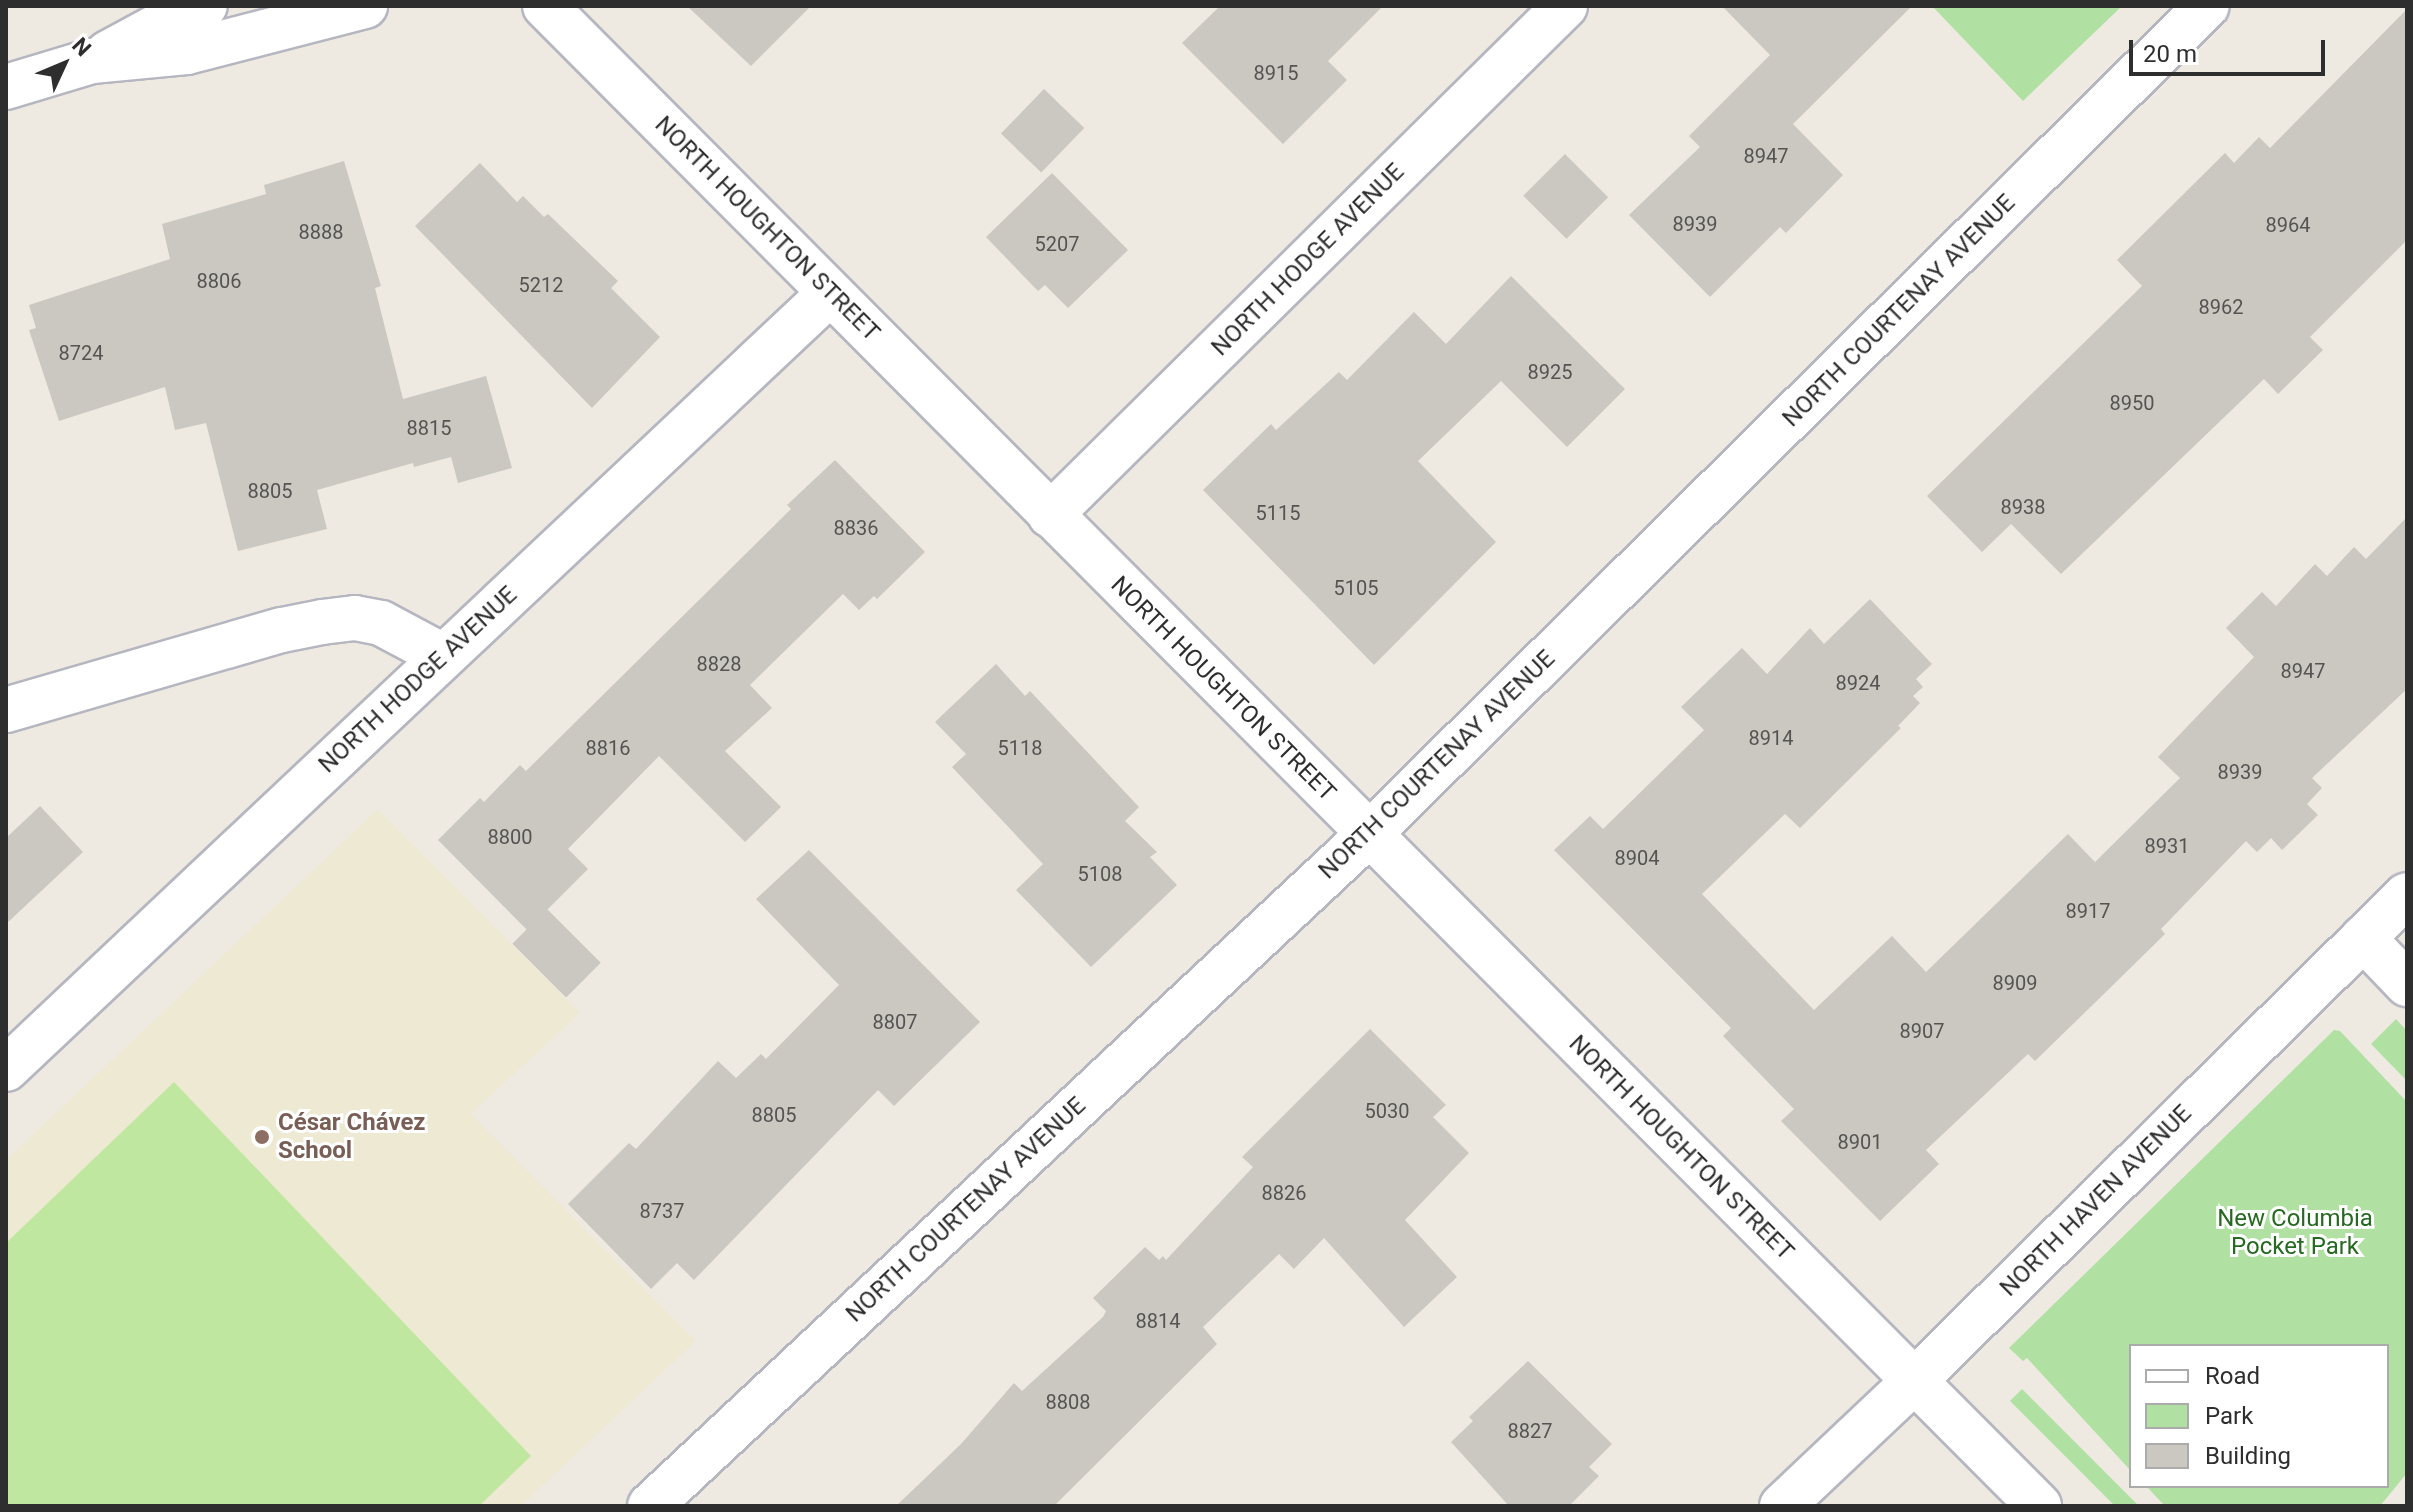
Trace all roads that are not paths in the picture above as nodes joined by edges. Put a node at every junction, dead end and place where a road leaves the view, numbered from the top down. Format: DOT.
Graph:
graph roads {
  1 [pos="205,6"];
  2 [pos="365,6"];
  3 [pos="545,6"];
  4 [pos="1565,6"];
  5 [pos="2207,6"];
  6 [pos="92,61"];
  7 [pos="6,87"];
  8 [pos="830,293"];
  9 [pos="1050,515"];
  10 [pos="443,656"];
  11 [pos="6,710"];
  12 [pos="1368,835"];
  13 [pos="2407,895"];
  14 [pos="2363,938"];
  15 [pos="2407,984"];
  16 [pos="6,1069"];
  17 [pos="1914,1381"];
  18 [pos="650,1506"];
  19 [pos="1782,1506"];
  20 [pos="2039,1506"];
  1 -- 6 [label="street"];
  2 -- 6 [label="street"];
  3 -- 8 [label="street, NORTH HOUGHTON STREET"];
  4 -- 9 [label="street, NORTH HODGE AVENUE"];
  5 -- 12 [label="street, NORTH COURTENAY AVENUE"];
  6 -- 7 [label="street"];
  8 -- 9 [label="street, NORTH HOUGHTON STREET"];
  8 -- 10 [label="street, NORTH HODGE AVENUE"];
  9 -- 12 [label="street, NORTH HOUGHTON STREET"];
  10 -- 11 [label="street"];
  10 -- 16 [label="street, NORTH HODGE AVENUE"];
  12 -- 17 [label="street, NORTH HOUGHTON STREET"];
  12 -- 18 [label="street, NORTH COURTENAY AVENUE"];
  13 -- 14 [label="street, NORTH HAVEN AVENUE"];
  14 -- 15 [label="street"];
  14 -- 17 [label="street, NORTH HAVEN AVENUE"];
  17 -- 19 [label="street, NORTH HAVEN AVENUE"];
  17 -- 20 [label="street, NORTH HOUGHTON STREET"];
}
